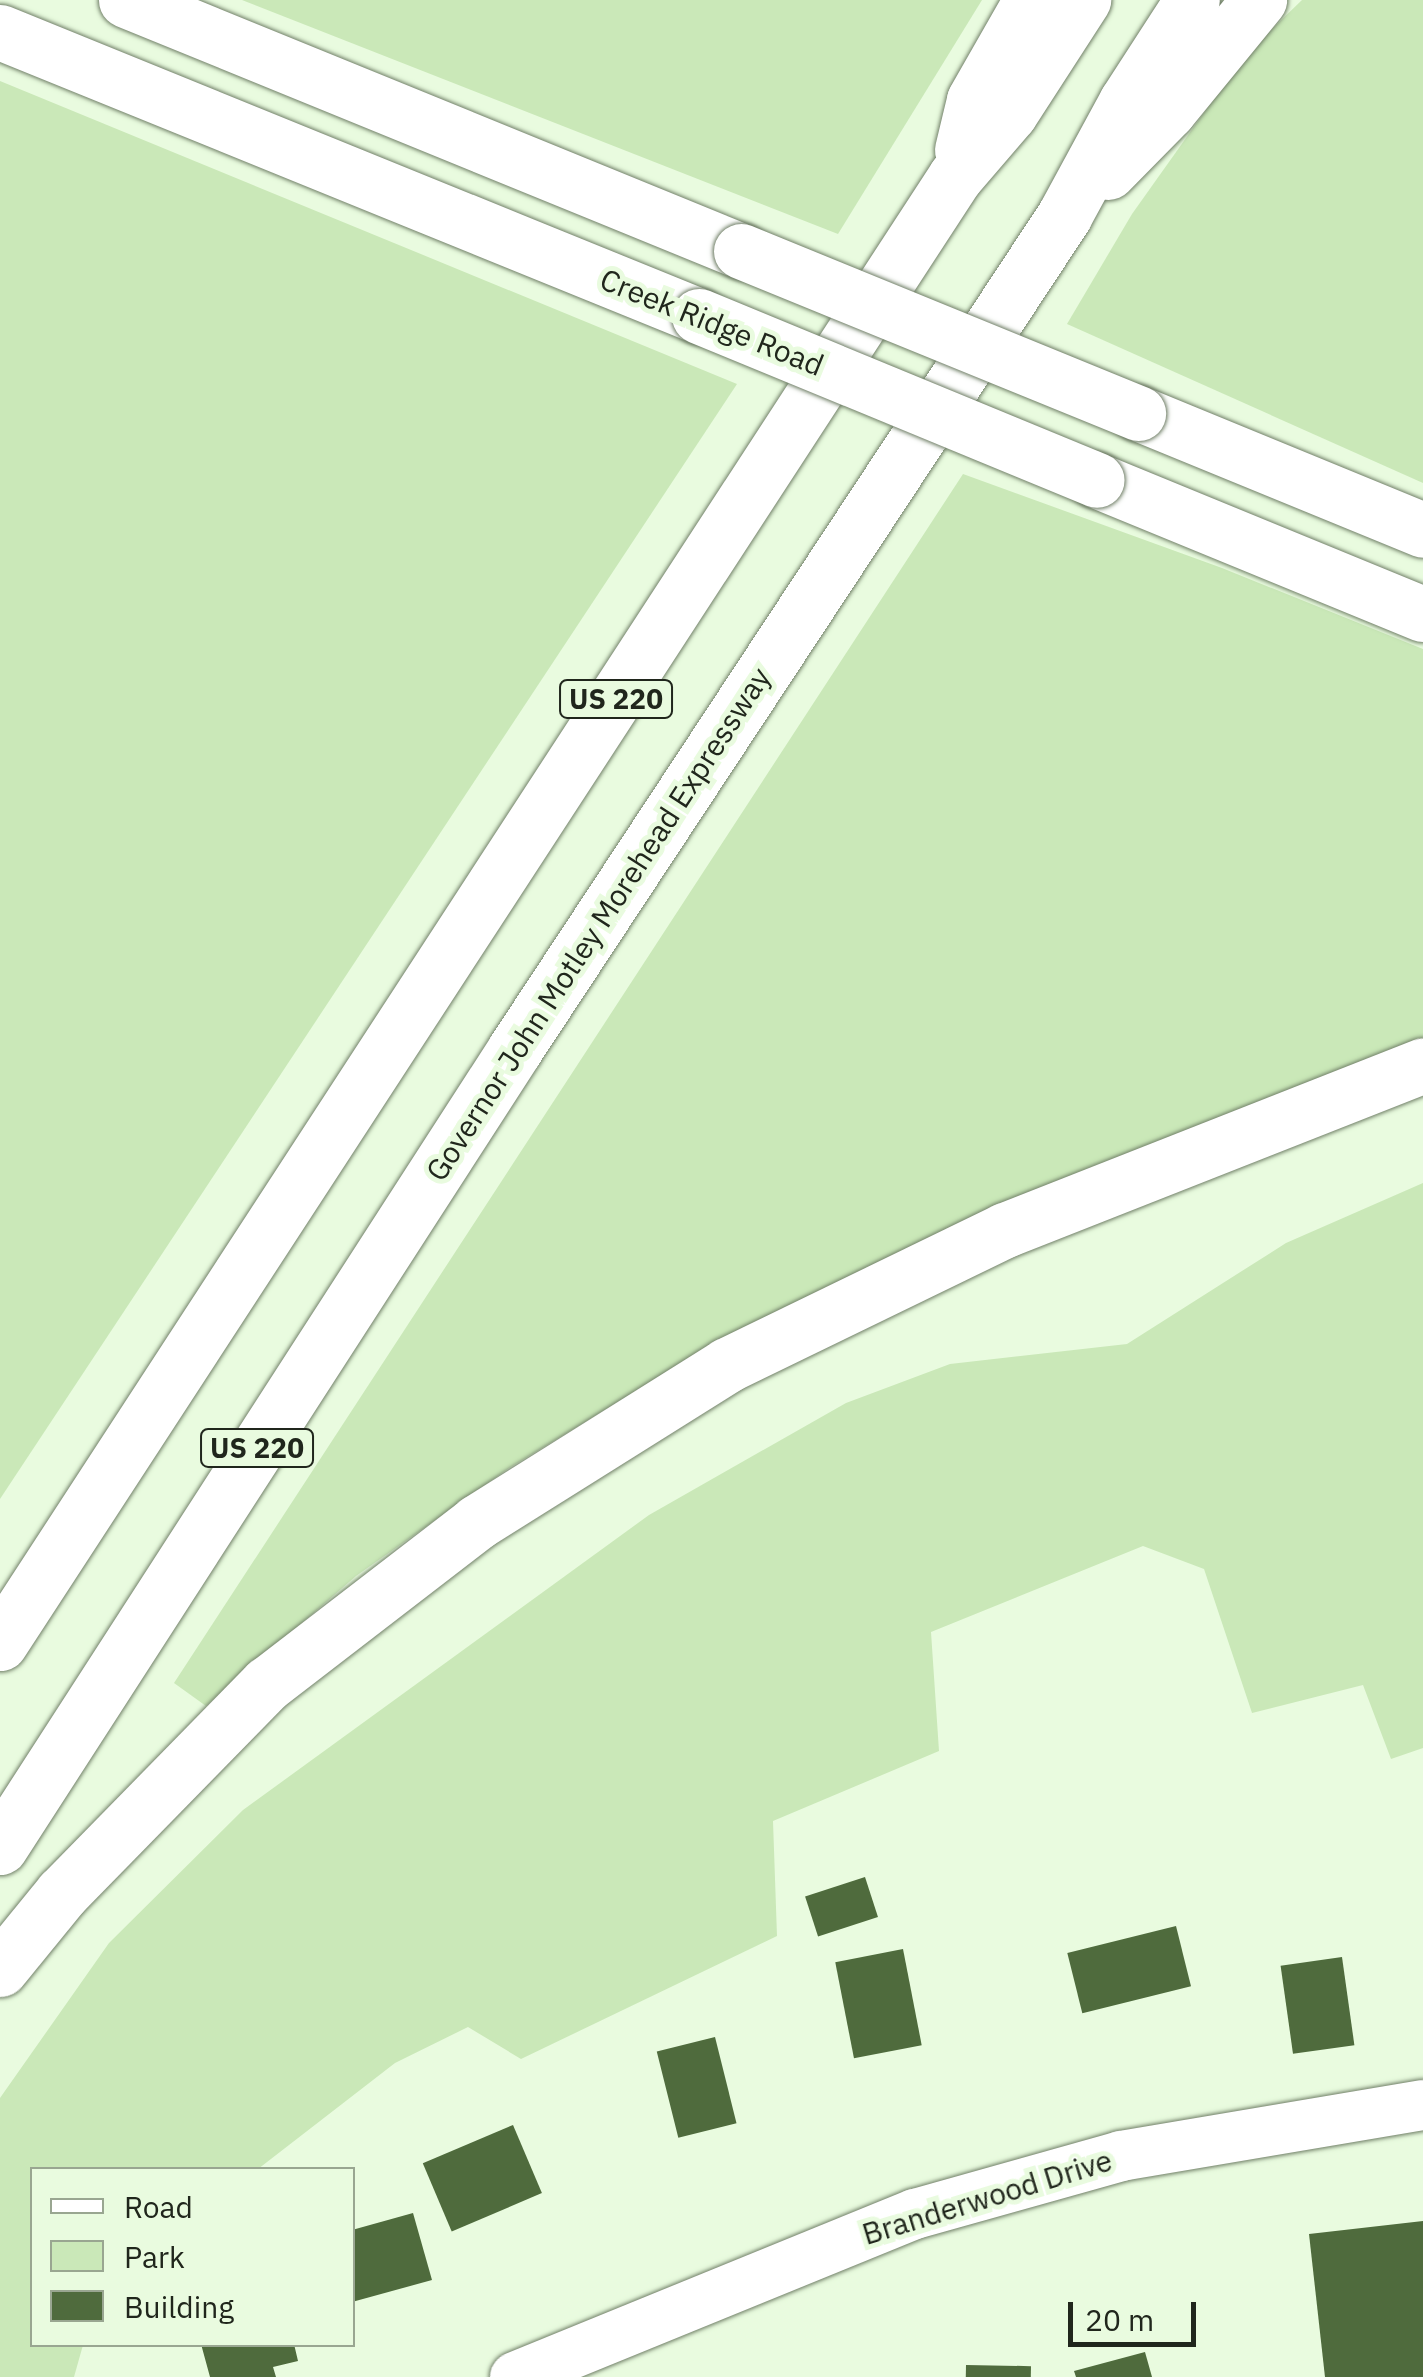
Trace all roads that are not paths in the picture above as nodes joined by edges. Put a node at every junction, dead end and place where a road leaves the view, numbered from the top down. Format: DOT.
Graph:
graph roads {
  1 [pos="126,0"];
  2 [pos="1032,0"];
  3 [pos="1083,0"];
  4 [pos="1192,0"];
  5 [pos="1258,0"];
  6 [pos="0,32"];
  7 [pos="955,178"];
  8 [pos="1064,216"];
  9 [pos="1423,530"];
  10 [pos="1423,614"];
  11 [pos="1423,1065"];
  12 [pos="0,1642"];
  13 [pos="0,1846"];
  14 [pos="0,1969"];
  15 [pos="1423,2105"];
  16 [pos="515,2377"];
  1 -- 9 [label="main road, bridge"];
  2 -- 7 [label="main road"];
  3 -- 7 [label="main road, US 220"];
  4 -- 8 [label="main road, Governor John Motley Morehead Expressway / US 220"];
  5 -- 8 [label="main road"];
  6 -- 10 [label="main road, Creek Ridge Road, bridge"];
  7 -- 12 [label="main road, US 220"];
  8 -- 13 [label="main road, Governor John Motley Morehead Expressway / US 220"];
  11 -- 14 [label="main road"];
  15 -- 16 [label="street, Branderwood Drive"];
}
